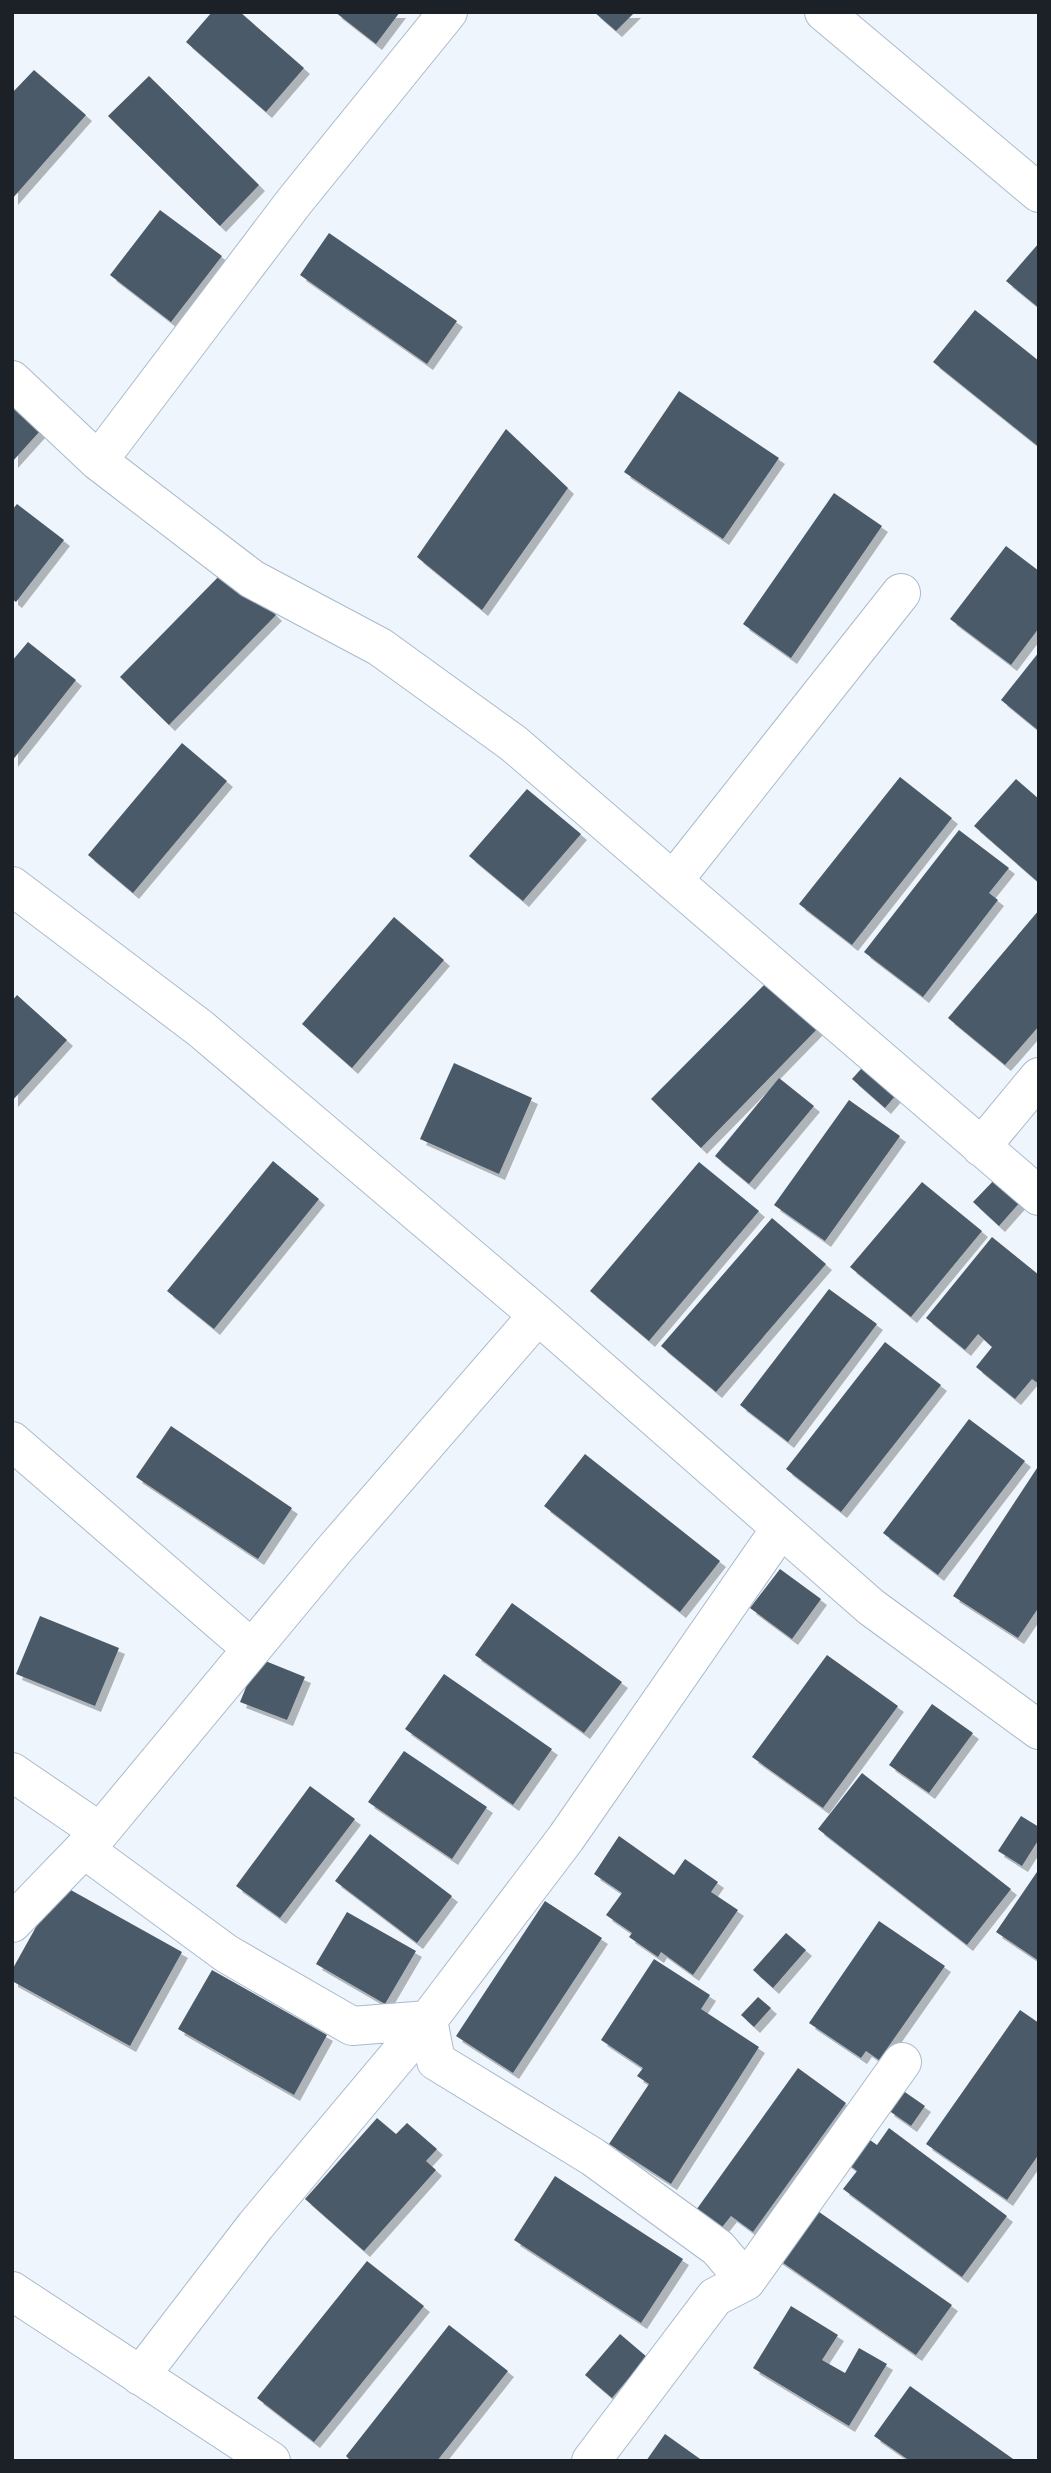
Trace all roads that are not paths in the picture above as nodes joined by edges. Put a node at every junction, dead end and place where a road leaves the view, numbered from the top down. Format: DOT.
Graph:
graph roads {
  1 [pos="448,12"];
  2 [pos="824,12"];
  3 [pos="1039,193"];
  4 [pos="12,380"];
  5 [pos="98,461"];
  6 [pos="901,593"];
  7 [pos="673,881"];
  8 [pos="12,886"];
  9 [pos="1039,1077"];
  10 [pos="981,1147"];
  11 [pos="1039,1196"];
  12 [pos="538,1315"];
  13 [pos="12,1441"];
  14 [pos="781,1528"];
  15 [pos="252,1649"];
  16 [pos="1039,1730"];
  17 [pos="12,1772"];
  18 [pos="92,1841"];
  19 [pos="12,1923"];
  20 [pos="428,2020"];
  21 [pos="902,2062"];
  22 [pos="746,2281"];
  23 [pos="12,2291"];
  24 [pos="140,2376"];
  25 [pos="271,2461"];
  26 [pos="591,2461"];
  1 -- 5 [label="street"];
  2 -- 3 [label="street"];
  4 -- 5 [label="street"];
  5 -- 7 [label="street"];
  6 -- 7 [label="street"];
  7 -- 10 [label="street"];
  8 -- 12 [label="street"];
  9 -- 10 [label="street"];
  10 -- 11 [label="street"];
  12 -- 14 [label="street"];
  12 -- 15 [label="street"];
  13 -- 15 [label="street"];
  14 -- 16 [label="street"];
  14 -- 20 [label="street"];
  15 -- 18 [label="street"];
  17 -- 18 [label="street"];
  18 -- 19 [label="street"];
  18 -- 20 [label="street"];
  20 -- 22 [label="street"];
  20 -- 24 [label="street"];
  21 -- 22 [label="street"];
  22 -- 26 [label="street"];
  23 -- 24 [label="street"];
  24 -- 25 [label="street"];
}
